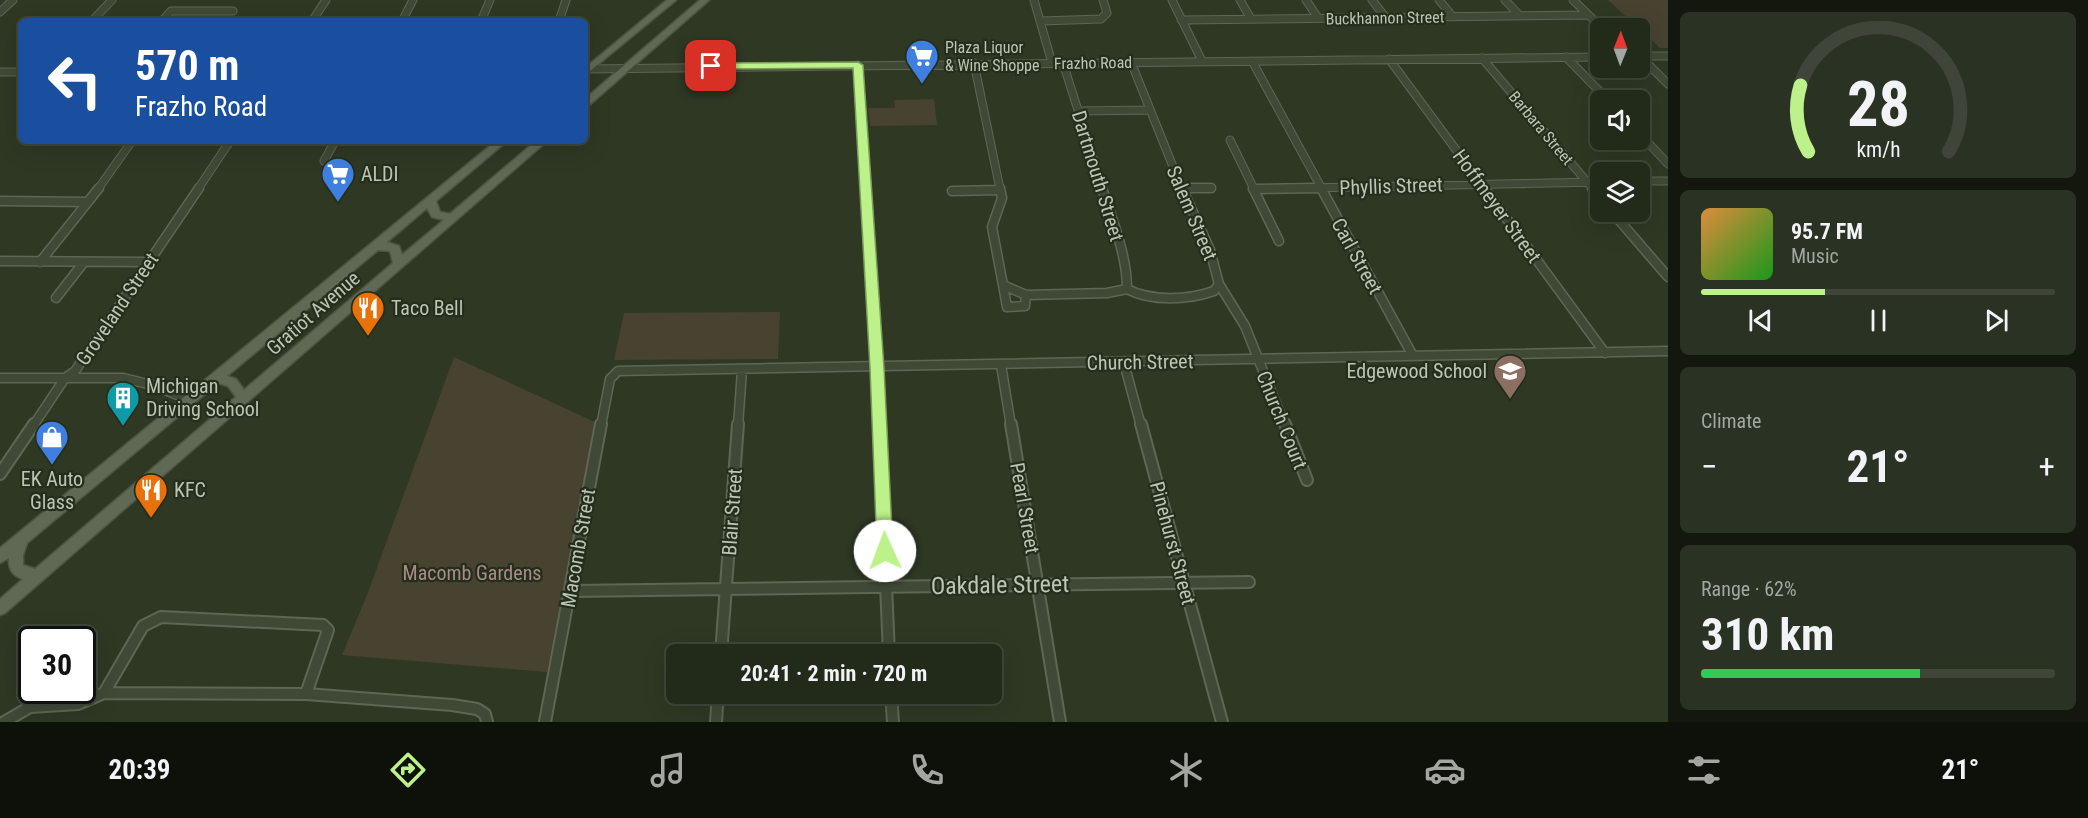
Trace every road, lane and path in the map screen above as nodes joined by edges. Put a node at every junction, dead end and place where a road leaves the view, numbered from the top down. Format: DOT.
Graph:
graph roads {
  1 [pos="13,0"];
  2 [pos="112,0"];
  3 [pos="326,0"];
  4 [pos="413,0"];
  5 [pos="490,0"];
  6 [pos="566,0"];
  7 [pos="705,0"];
  8 [pos="1034,0"];
  9 [pos="1103,0"];
  10 [pos="1172,0"];
  11 [pos="1240,0"];
  12 [pos="1306,0"];
  13 [pos="1372,0"];
  14 [pos="1439,0"];
  15 [pos="1505,0"];
  16 [pos="1573,0"];
  17 [pos="676,4"];
  18 [pos="233,11"];
  19 [pos="0,12"];
  20 [pos="689,14"];
  21 [pos="1588,15"];
  22 [pos="1520,16"];
  23 [pos="1453,17"];
  24 [pos="95,18"];
  25 [pos="165,18"];
  26 [pos="314,18"];
  27 [pos="404,18"];
  28 [pos="482,18"];
  29 [pos="560,18"];
  30 [pos="1318,18"];
  31 [pos="1386,18"];
  32 [pos="1591,18"];
  33 [pos="1251,19"];
  34 [pos="1181,20"];
  35 [pos="1041,21"];
  36 [pos="1650,56"];
  37 [pos="1668,56"];
  38 [pos="1566,57"];
  39 [pos="1590,57"];
  40 [pos="1482,58"];
  41 [pos="1389,59"];
  42 [pos="1202,61"];
  43 [pos="1252,61"];
  44 [pos="1131,62"];
  45 [pos="974,63"];
  46 [pos="1052,63"];
  47 [pos="1063,63"];
  48 [pos="858,65"];
  49 [pos="1650,66"];
  50 [pos="627,68"];
  51 [pos="588,69"];
  52 [pos="588,70"];
  53 [pos="0,72"];
  54 [pos="18,72"];
  55 [pos="1668,84"];
  56 [pos="1598,90"];
  57 [pos="588,101"];
  58 [pos="1150,110"];
  59 [pos="1078,111"];
  60 [pos="1230,140"];
  61 [pos="130,144"];
  62 [pos="228,144"];
  63 [pos="333,144"];
  64 [pos="498,144"];
  65 [pos="538,144"];
  66 [pos="1650,145"];
  67 [pos="324,161"];
  68 [pos="1668,164"];
  69 [pos="1668,181"];
  70 [pos="1587,182"];
  71 [pos="1650,182"];
  72 [pos="1480,184"];
  73 [pos="1590,185"];
  74 [pos="1181,188"];
  75 [pos="1211,188"];
  76 [pos="1319,188"];
  77 [pos="1253,189"];
  78 [pos="1000,190"];
  79 [pos="952,191"];
  80 [pos="431,200"];
  81 [pos="0,201"];
  82 [pos="88,202"];
  83 [pos="452,218"];
  84 [pos="1621,222"];
  85 [pos="1279,241"];
  86 [pos="376,246"];
  87 [pos="0,261"];
  88 [pos="40,261"];
  89 [pos="84,262"];
  90 [pos="148,262"];
  91 [pos="399,264"];
  92 [pos="1668,277"];
  93 [pos="1219,284"];
  94 [pos="1006,287"];
  95 [pos="1127,289"];
  96 [pos="1026,295"];
  97 [pos="56,298"];
  98 [pos="1668,351"];
  99 [pos="1605,353"];
  100 [pos="1413,356"];
  101 [pos="1258,359"];
  102 [pos="1124,363"];
  103 [pos="1001,364"];
  104 [pos="877,368"];
  105 [pos="742,370"];
  106 [pos="613,375"];
  107 [pos="0,378"];
  108 [pos="65,378"];
  109 [pos="217,378"];
  110 [pos="243,399"];
  111 [pos="190,400"];
  112 [pos="0,474"];
  113 [pos="1307,480"];
  114 [pos="22,539"];
  115 [pos="0,557"];
  116 [pos="37,576"];
  117 [pos="1249,582"];
  118 [pos="1184,583"];
  119 [pos="1038,585"];
  120 [pos="886,586"];
  121 [pos="726,589"];
  122 [pos="571,591"];
  123 [pos="0,608"];
  124 [pos="722,644"];
  125 [pos="889,644"];
  126 [pos="104,693"];
  127 [pos="306,694"];
  128 [pos="717,704"];
  129 [pos="892,704"];
  130 [pos="4,722"];
  131 [pos="487,722"];
  132 [pos="545,722"];
  133 [pos="716,722"];
  134 [pos="893,722"];
  135 [pos="1060,722"];
  136 [pos="1222,722"];
  1 -- 19 [label="street"];
  2 -- 24 [label="street"];
  3 -- 26 [label="street"];
  4 -- 27 [label="street"];
  5 -- 28 [label="street"];
  6 -- 29 [label="street"];
  7 -- 20 [label="main road"];
  8 -- 35 [label="street"];
  9 -- 35 [label="street"];
  10 -- 34 [label="street"];
  11 -- 33 [label="street"];
  12 -- 30 [label="street"];
  13 -- 31 [label="street"];
  14 -- 23 [label="street"];
  15 -- 22 [label="street"];
  16 -- 21 [label="street"];
  17 -- 20 [label="main road"];
  17 -- 51 [label="main road"];
  18 -- 25 [label="street"];
  20 -- 50 [label="main road"];
  21 -- 22 [label="street, Buckhannon Street"];
  21 -- 32 [label="street"];
  22 -- 23 [label="street, Buckhannon Street"];
  23 -- 31 [label="street, Buckhannon Street"];
  30 -- 31 [label="street, Buckhannon Street"];
  30 -- 33 [label="street, Buckhannon Street"];
  33 -- 34 [label="street, Buckhannon Street"];
  34 -- 42 [label="street"];
  35 -- 46 [label="street"];
  36 -- 37 [label="street"];
  38 -- 39 [label="street, Frazho Road"];
  38 -- 40 [label="street, Frazho Road"];
  38 -- 56 [label="street"];
  40 -- 41 [label="street, Frazho Road"];
  40 -- 70 [label="street, Barbara Street"];
  41 -- 43 [label="street, Frazho Road"];
  41 -- 72 [label="street, Hoffmeyer Street"];
  42 -- 43 [label="street, Frazho Road"];
  42 -- 44 [label="street, Frazho Road"];
  43 -- 76 [label="street, Carl Street"];
  44 -- 47 [label="street, Frazho Road"];
  44 -- 58 [label="street, Salem Street"];
  45 -- 46 [label="street, Frazho Road"];
  45 -- 48 [label="street, Frazho Road"];
  45 -- 78 [label="street"];
  46 -- 47 [label="street, Frazho Road"];
  47 -- 59 [label="street, Dartmouth Street"];
  48 -- 50 [label="street, Frazho Road"];
  48 -- 104 [label="street"];
  49 -- 55 [label="street"];
  50 -- 52 [label="street, Frazho Road"];
  50 -- 57 [label="main road"];
  53 -- 54 [label="street"];
  58 -- 59 [label="street"];
  58 -- 74 [label="street, Salem Street"];
  59 -- 95 [label="street, Dartmouth Street"];
  60 -- 77 [label="street"];
  61 -- 82 [label="street"];
  62 -- 90 [label="street, Groveland Street"];
  63 -- 67 [label="street"];
  64 -- 80 [label="main road, Gratiot Avenue"];
  65 -- 83 [label="main road, Gratiot Avenue"];
  66 -- 68 [label="street"];
  69 -- 71 [label="street"];
  70 -- 72 [label="street, Phyllis Street"];
  70 -- 73 [label="street, Barbara Street"];
  72 -- 76 [label="street, Phyllis Street"];
  72 -- 99 [label="street, Hoffmeyer Street"];
  74 -- 75 [label="street"];
  74 -- 93 [label="street, Salem Street"];
  76 -- 77 [label="street, Phyllis Street"];
  76 -- 100 [label="street, Carl Street"];
  77 -- 85 [label="street"];
  78 -- 79 [label="street"];
  78 -- 94 [label="street"];
  80 -- 83 [label="main road"];
  80 -- 86 [label="main road, Gratiot Avenue"];
  81 -- 82 [label="street"];
  82 -- 88 [label="street"];
  83 -- 91 [label="main road, Gratiot Avenue"];
  84 -- 92 [label="street"];
  86 -- 91 [label="main road"];
  86 -- 109 [label="main road, Gratiot Avenue"];
  87 -- 88 [label="street"];
  88 -- 89 [label="street"];
  89 -- 90 [label="street"];
  89 -- 97 [label="street"];
  90 -- 108 [label="street, Groveland Street"];
  91 -- 110 [label="main road, Gratiot Avenue"];
  93 -- 95 [label="street"];
  93 -- 101 [label="street, Salem Street"];
  94 -- 96 [label="street"];
  94 -- 96 [label="street"];
  95 -- 96 [label="street"];
  98 -- 99 [label="street, Church Street"];
  99 -- 100 [label="street, Church Street"];
  100 -- 101 [label="street, Church Street"];
  101 -- 102 [label="street, Church Street"];
  101 -- 113 [label="street, Church Court"];
  102 -- 103 [label="street, Church Street"];
  102 -- 118 [label="street, Pinehurst Street"];
  103 -- 104 [label="street, Church Street"];
  103 -- 119 [label="street, Pearl Street"];
  104 -- 105 [label="street, Church Street"];
  104 -- 120 [label="street"];
  105 -- 106 [label="street, Church Street"];
  105 -- 121 [label="street, Blair Street"];
  106 -- 122 [label="street, Macomb Street"];
  107 -- 108 [label="street"];
  108 -- 111 [label="street"];
  108 -- 112 [label="street, Groveland Street"];
  109 -- 110 [label="main road"];
  109 -- 111 [label="main road, Gratiot Avenue"];
  110 -- 116 [label="main road, Gratiot Avenue"];
  111 -- 114 [label="main road, Gratiot Avenue"];
  114 -- 115 [label="main road, Gratiot Avenue"];
  114 -- 116 [label="main road"];
  116 -- 123 [label="main road, Gratiot Avenue"];
  117 -- 118 [label="street, Oakdale Street"];
  118 -- 119 [label="street, Oakdale Street"];
  118 -- 136 [label="street, Pinehurst Street"];
  119 -- 120 [label="street, Oakdale Street"];
  119 -- 135 [label="street, Pearl Street"];
  120 -- 121 [label="street, Oakdale Street"];
  120 -- 125 [label="street"];
  121 -- 122 [label="street, Oakdale Street"];
  121 -- 124 [label="street, Blair Street"];
  122 -- 132 [label="street, Macomb Street"];
  126 -- 127 [label="street"];
  126 -- 127 [label="street"];
  126 -- 130 [label="street"];
  127 -- 131 [label="street"];
  128 -- 133 [label="street"];
  129 -- 134 [label="street"];
}
